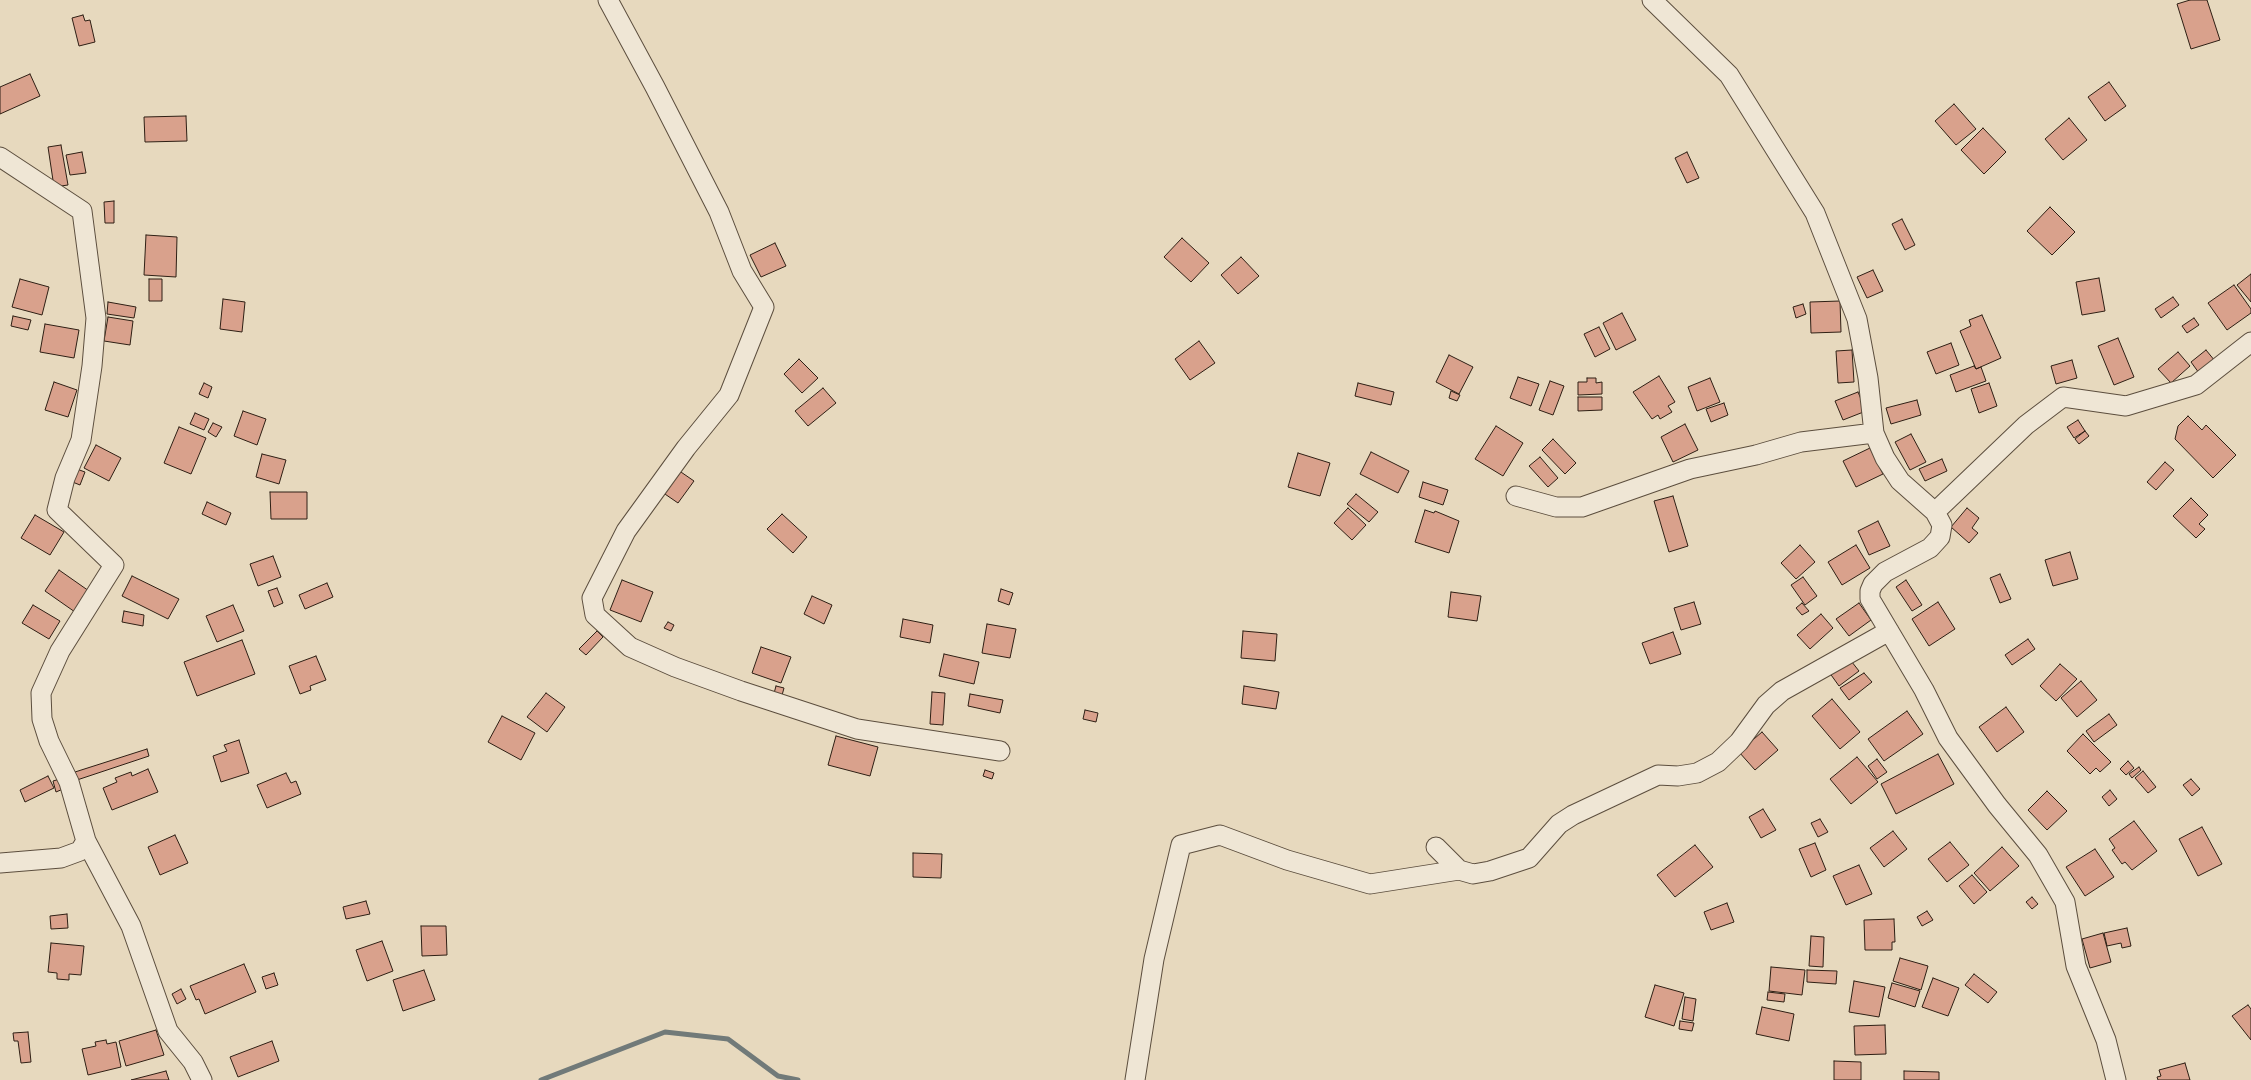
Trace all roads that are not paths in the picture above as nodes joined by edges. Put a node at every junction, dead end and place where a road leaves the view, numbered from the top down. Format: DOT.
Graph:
graph roads {
  1 [pos="608,0"];
  2 [pos="1652,0"];
  3 [pos="0,157"];
  4 [pos="2251,342"];
  5 [pos="1874,433"];
  6 [pos="1516,496"];
  7 [pos="1935,512"];
  8 [pos="1889,631"];
  9 [pos="1000,751"];
  10 [pos="86,841"];
  11 [pos="1436,847"];
  12 [pos="0,863"];
  13 [pos="1460,870"];
  14 [pos="202,1080"];
  15 [pos="1134,1080"];
  16 [pos="2116,1080"];
  1 -- 9 [label="street"];
  2 -- 5 [label="street"];
  3 -- 10 [label="street"];
  4 -- 7 [label="street"];
  5 -- 6 [label="street"];
  5 -- 7 [label="street"];
  7 -- 8 [label="street"];
  8 -- 13 [label="street"];
  8 -- 16 [label="street"];
  10 -- 12 [label="street"];
  10 -- 14 [label="street"];
  11 -- 13 [label="street"];
  13 -- 15 [label="street"];
}
